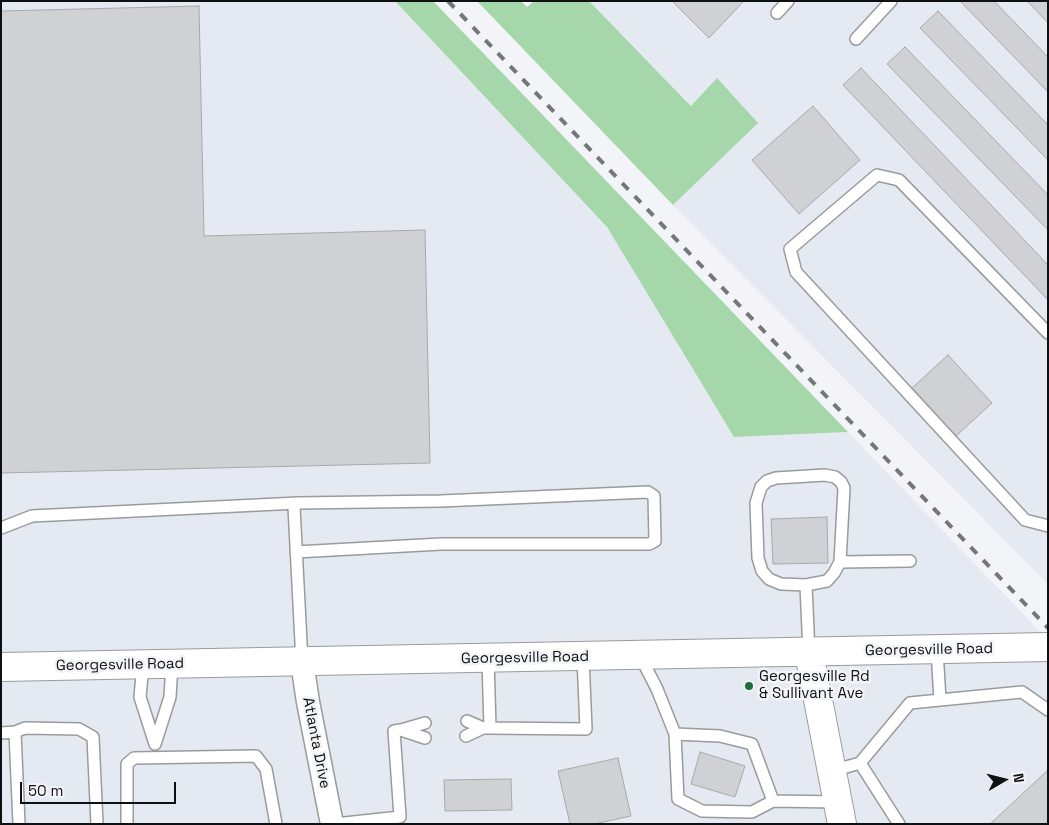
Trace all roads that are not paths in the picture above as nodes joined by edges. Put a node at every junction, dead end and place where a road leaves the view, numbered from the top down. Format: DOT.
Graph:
graph roads {
  1 [pos="788,1"];
  2 [pos="891,1"];
  3 [pos="777,13"];
  4 [pos="856,39"];
  5 [pos="1048,333"];
  6 [pos="298,503"];
  7 [pos="1048,526"];
  8 [pos="1,528"];
  9 [pos="296,552"];
  10 [pos="910,561"];
  11 [pos="840,562"];
  12 [pos="806,585"];
  13 [pos="1048,648"];
  14 [pos="937,650"];
  15 [pos="809,653"];
  16 [pos="640,656"];
  17 [pos="583,657"];
  18 [pos="488,659"];
  19 [pos="302,662"];
  20 [pos="172,664"];
  21 [pos="142,665"];
  22 [pos="1,668"];
  23 [pos="940,700"];
  24 [pos="1048,710"];
  25 [pos="467,721"];
  26 [pos="425,723"];
  27 [pos="487,728"];
  28 [pos="401,730"];
  29 [pos="15,732"];
  30 [pos="1,733"];
  31 [pos="675,734"];
  32 [pos="466,736"];
  33 [pos="425,738"];
  34 [pos="155,744"];
  35 [pos="155,758"];
  36 [pos="860,763"];
  37 [pos="832,771"];
  38 [pos="773,801"];
  39 [pos="839,813"];
  40 [pos="19,824"];
  41 [pos="97,824"];
  42 [pos="127,824"];
  43 [pos="276,824"];
  44 [pos="333,824"];
  45 [pos="899,824"];
  1 -- 3 [label="lane"];
  2 -- 4 [label="lane"];
  5 -- 7 [label="lane"];
  6 -- 8 [label="lane"];
  6 -- 9 [label="lane"];
  6 -- 9 [label="lane"];
  9 -- 19 [label="lane"];
  10 -- 11 [label="lane"];
  11 -- 12 [label="lane"];
  11 -- 12 [label="lane"];
  12 -- 15 [label="lane"];
  13 -- 14 [label="main road, Georgesville Road"];
  14 -- 15 [label="main road, Georgesville Road"];
  14 -- 23 [label="lane"];
  15 -- 16 [label="main road, Georgesville Road"];
  15 -- 37 [label="main road"];
  16 -- 17 [label="main road, Georgesville Road"];
  16 -- 31 [label="lane"];
  17 -- 18 [label="main road, Georgesville Road"];
  17 -- 27 [label="lane"];
  18 -- 19 [label="main road, Georgesville Road"];
  18 -- 27 [label="lane"];
  19 -- 20 [label="main road, Georgesville Road"];
  19 -- 44 [label="street, Atlanta Drive"];
  20 -- 21 [label="main road, Georgesville Road"];
  20 -- 34 [label="lane"];
  21 -- 22 [label="main road, Georgesville Road"];
  21 -- 34 [label="lane"];
  23 -- 24 [label="lane"];
  23 -- 36 [label="lane"];
  25 -- 27 [label="lane"];
  26 -- 28 [label="lane"];
  27 -- 32 [label="lane"];
  28 -- 33 [label="lane"];
  28 -- 44 [label="lane"];
  29 -- 30 [label="lane"];
  29 -- 40 [label="lane"];
  29 -- 41 [label="lane"];
  31 -- 38 [label="lane"];
  31 -- 38 [label="lane"];
  34 -- 35 [label="lane"];
  35 -- 42 [label="lane"];
  35 -- 43 [label="lane"];
  36 -- 37 [label="lane"];
  36 -- 45 [label="lane"];
  37 -- 39 [label="main road"];
  38 -- 39 [label="lane"];
}
